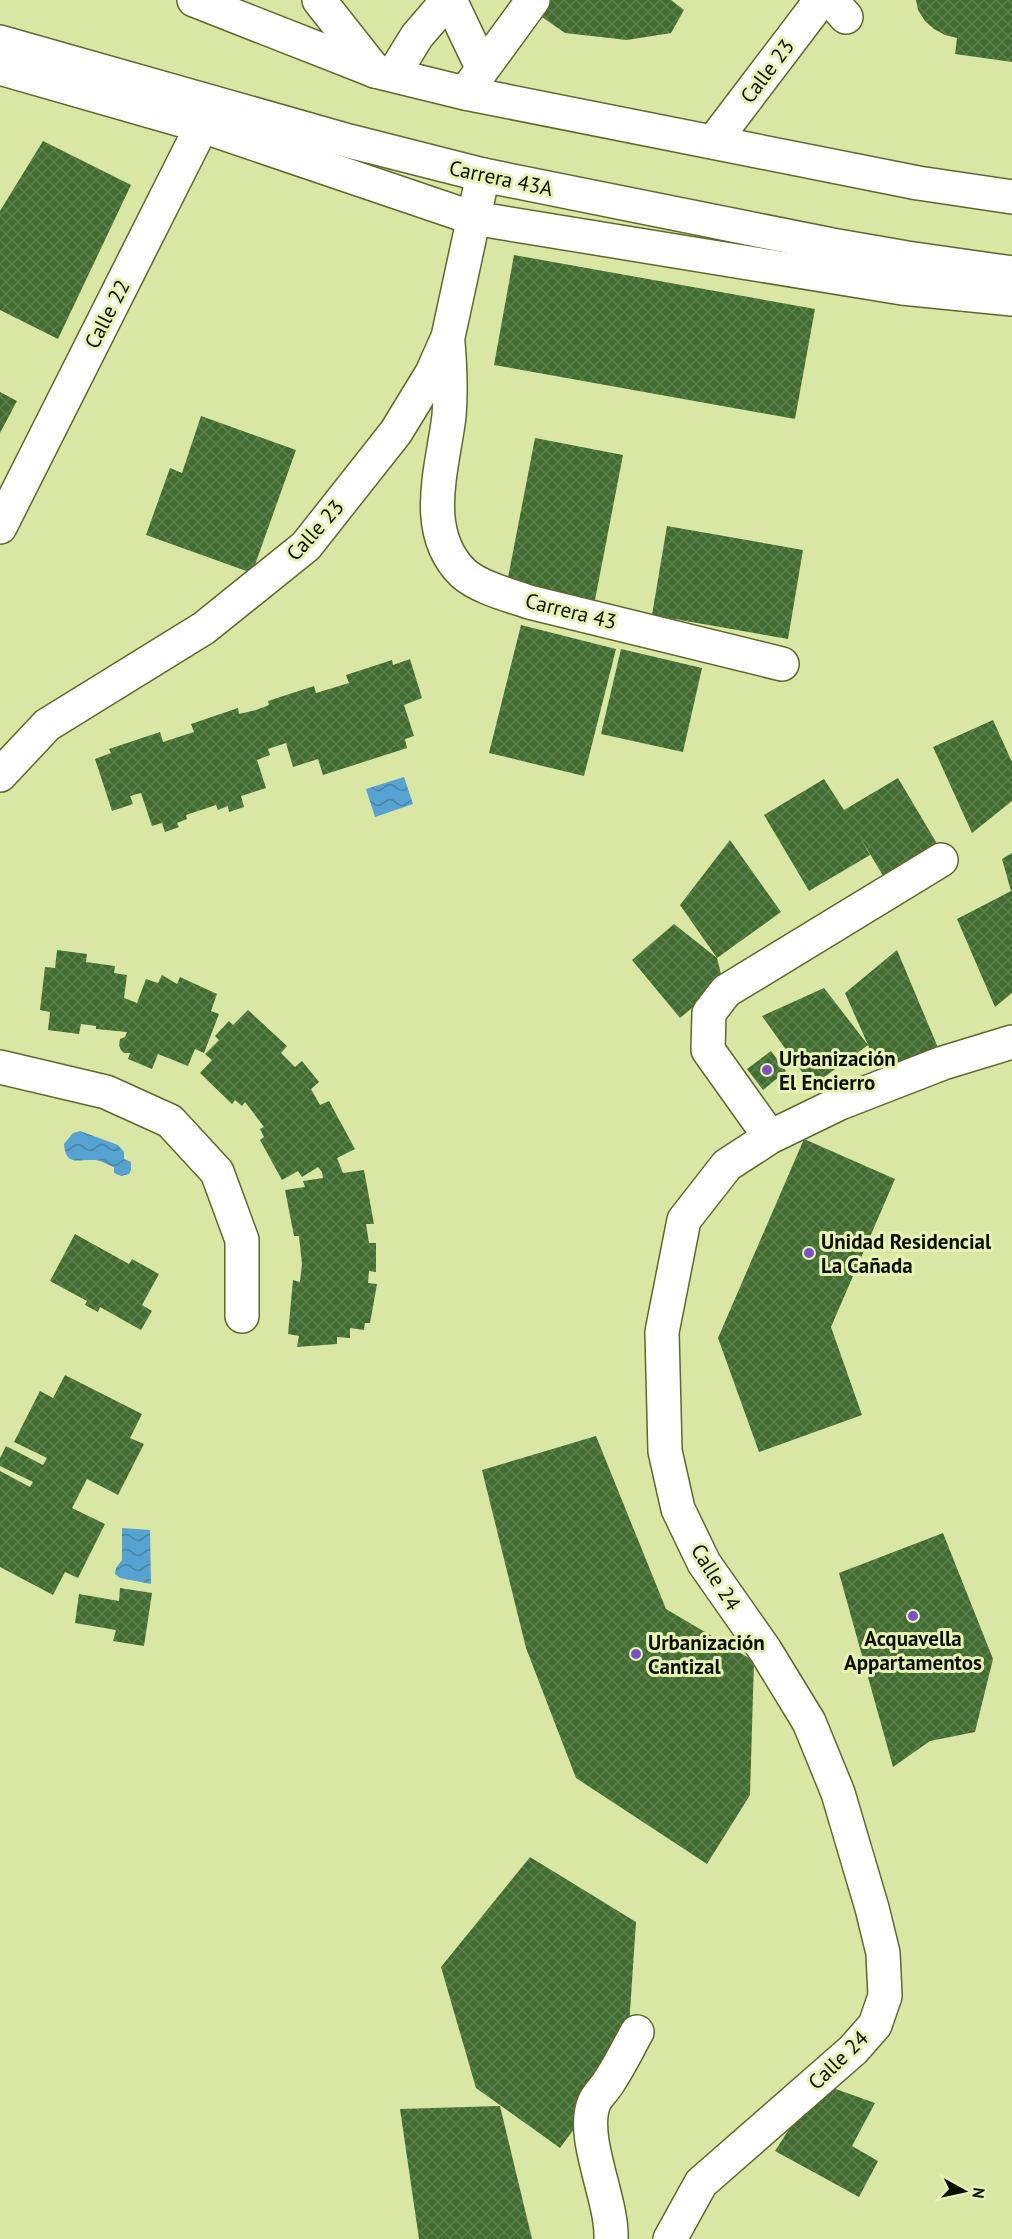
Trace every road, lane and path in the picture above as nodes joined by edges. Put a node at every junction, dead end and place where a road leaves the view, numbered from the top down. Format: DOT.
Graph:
graph roads {
  1 [pos="195,0"];
  2 [pos="319,0"];
  3 [pos="449,0"];
  4 [pos="533,0"];
  5 [pos="833,6"];
  6 [pos="0,42"];
  7 [pos="480,63"];
  8 [pos="0,68"];
  9 [pos="384,73"];
  10 [pos="465,93"];
  11 [pos="208,114"];
  12 [pos="714,141"];
  13 [pos="483,175"];
  14 [pos="1012,197"];
  15 [pos="473,218"];
  16 [pos="1012,273"];
  17 [pos="1012,299"];
  18 [pos="448,337"];
  19 [pos="396,432"];
  20 [pos="439,477"];
  21 [pos="0,527"];
  22 [pos="782,664"];
  23 [pos="0,774"];
  24 [pos="942,860"];
  25 [pos="1012,1042"];
  26 [pos="0,1067"];
  27 [pos="770,1137"];
  28 [pos="242,1316"];
  29 [pos="637,2032"];
  30 [pos="611,2239"];
  31 [pos="670,2239"];
  1 -- 9 [label="street"];
  2 -- 9 [label="street"];
  3 -- 7 [label="street"];
  3 -- 9 [label="street"];
  4 -- 10 [label="street"];
  5 -- 12 [label="street, Calle 23"];
  6 -- 11 [label="street, Carrera 43A"];
  8 -- 11 [label="street"];
  9 -- 10 [label="street"];
  10 -- 12 [label="street"];
  11 -- 13 [label="street, Carrera 43A"];
  11 -- 15 [label="street"];
  11 -- 21 [label="street, Calle 22"];
  12 -- 14 [label="street"];
  13 -- 15 [label="street, Calle 23"];
  13 -- 16 [label="street, Carrera 43A"];
  15 -- 17 [label="street"];
  15 -- 18 [label="street, Calle 23"];
  18 -- 19 [label="street, Calle 23"];
  18 -- 20 [label="street, Carrera 43"];
  19 -- 20 [label="street"];
  19 -- 23 [label="street, Calle 23"];
  20 -- 22 [label="street, Carrera 43"];
  24 -- 27 [label="street"];
  25 -- 27 [label="street, Calle 24"];
  26 -- 28 [label="street"];
  27 -- 31 [label="street, Calle 24"];
  29 -- 30 [label="street"];
}
